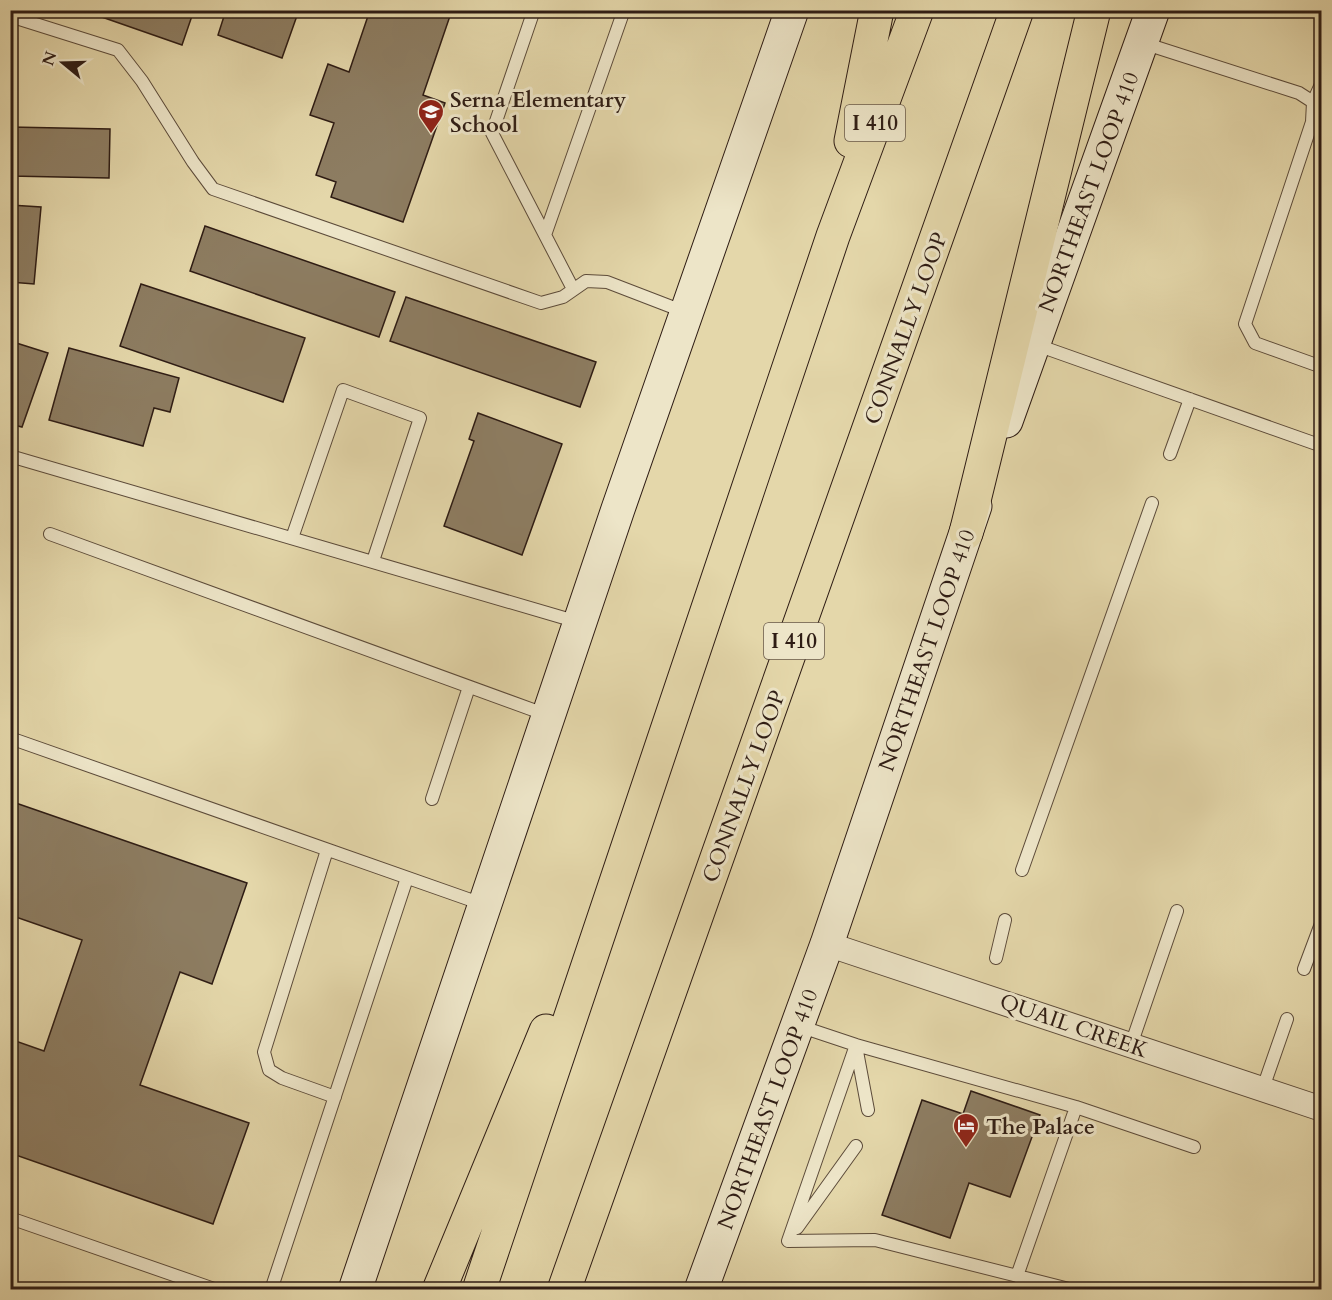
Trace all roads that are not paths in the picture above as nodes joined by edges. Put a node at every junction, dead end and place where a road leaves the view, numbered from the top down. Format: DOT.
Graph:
graph roads {
  1 [pos="534,10"];
  2 [pos="624,10"];
  3 [pos="792,10"];
  4 [pos="877,10"];
  5 [pos="917,10"];
  6 [pos="1017,10"];
  7 [pos="1094,10"];
  8 [pos="1153,10"];
  9 [pos="10,16"];
  10 [pos="1141,42"];
  11 [pos="1322,81"];
  12 [pos="1314,102"];
  13 [pos="545,235"];
  14 [pos="832,236"];
  15 [pos="573,289"];
  16 [pos="686,312"];
  17 [pos="1033,344"];
  18 [pos="1322,367"];
  19 [pos="1190,399"];
  20 [pos="1322,446"];
  21 [pos="1170,454"];
  22 [pos="10,456"];
  23 [pos="1152,503"];
  24 [pos="966,533"];
  25 [pos="50,534"];
  26 [pos="292,538"];
  27 [pos="373,561"];
  28 [pos="580,622"];
  29 [pos="469,687"];
  30 [pos="548,716"];
  31 [pos="10,738"];
  32 [pos="658,759"];
  33 [pos="432,799"];
  34 [pos="327,849"];
  35 [pos="1022,870"];
  36 [pos="407,878"];
  37 [pos="485,905"];
  38 [pos="1177,911"];
  39 [pos="1005,920"];
  40 [pos="1322,921"];
  41 [pos="827,944"];
  42 [pos="996,958"];
  43 [pos="1304,969"];
  44 [pos="1287,1018"];
  45 [pos="798,1026"];
  46 [pos="856,1045"];
  47 [pos="1131,1045"];
  48 [pos="1263,1088"];
  49 [pos="335,1097"];
  50 [pos="1076,1107"];
  51 [pos="1322,1109"];
  52 [pos="868,1110"];
  53 [pos="856,1146"];
  54 [pos="1194,1147"];
  55 [pos="10,1218"];
  56 [pos="788,1241"];
  57 [pos="1017,1276"];
  58 [pos="443,1277"];
  59 [pos="568,1280"];
  60 [pos="481,1283"];
  61 [pos="218,1290"];
  62 [pos="271,1290"];
  63 [pos="355,1290"];
  64 [pos="701,1290"];
  65 [pos="1073,1290"];
  1 -- 13 [label="lane"];
  2 -- 13 [label="lane"];
  3 -- 16 [label="main road"];
  4 -- 14 [label="highway"];
  5 -- 14 [label="highway, I 410"];
  6 -- 59 [label="highway, CONNALLY LOOP / I 410"];
  7 -- 24 [label="highway"];
  8 -- 10 [label="main road, NORTHEAST LOOP 410"];
  9 -- 15 [label="lane"];
  10 -- 12 [label="lane"];
  10 -- 17 [label="main road, NORTHEAST LOOP 410"];
  11 -- 12 [label="lane"];
  12 -- 18 [label="lane"];
  13 -- 15 [label="lane"];
  14 -- 32 [label="highway, I 410"];
  15 -- 16 [label="lane"];
  16 -- 28 [label="main road"];
  17 -- 19 [label="lane"];
  17 -- 24 [label="main road, NORTHEAST LOOP 410"];
  19 -- 20 [label="lane"];
  19 -- 21 [label="lane"];
  22 -- 26 [label="lane"];
  23 -- 35 [label="lane"];
  24 -- 41 [label="main road, NORTHEAST LOOP 410"];
  25 -- 29 [label="lane"];
  26 -- 27 [label="lane"];
  26 -- 27 [label="lane"];
  27 -- 28 [label="lane"];
  28 -- 30 [label="main road"];
  29 -- 30 [label="lane"];
  29 -- 33 [label="lane"];
  30 -- 37 [label="main road"];
  31 -- 34 [label="lane"];
  32 -- 58 [label="highway"];
  32 -- 60 [label="highway, I 410"];
  34 -- 36 [label="lane"];
  34 -- 49 [label="lane"];
  36 -- 37 [label="lane"];
  36 -- 49 [label="lane"];
  37 -- 63 [label="main road"];
  38 -- 47 [label="lane"];
  39 -- 42 [label="lane"];
  40 -- 43 [label="lane"];
  41 -- 45 [label="main road, NORTHEAST LOOP 410"];
  41 -- 47 [label="street, QUAIL CREEK"];
  44 -- 48 [label="lane"];
  45 -- 46 [label="lane"];
  45 -- 64 [label="main road, NORTHEAST LOOP 410"];
  46 -- 50 [label="lane"];
  46 -- 52 [label="lane"];
  46 -- 56 [label="lane"];
  47 -- 48 [label="street, QUAIL CREEK"];
  48 -- 51 [label="street, QUAIL CREEK"];
  49 -- 62 [label="lane"];
  50 -- 54 [label="lane"];
  50 -- 57 [label="lane"];
  53 -- 56 [label="lane"];
  55 -- 61 [label="lane"];
  56 -- 57 [label="lane"];
  57 -- 65 [label="lane"];
}
